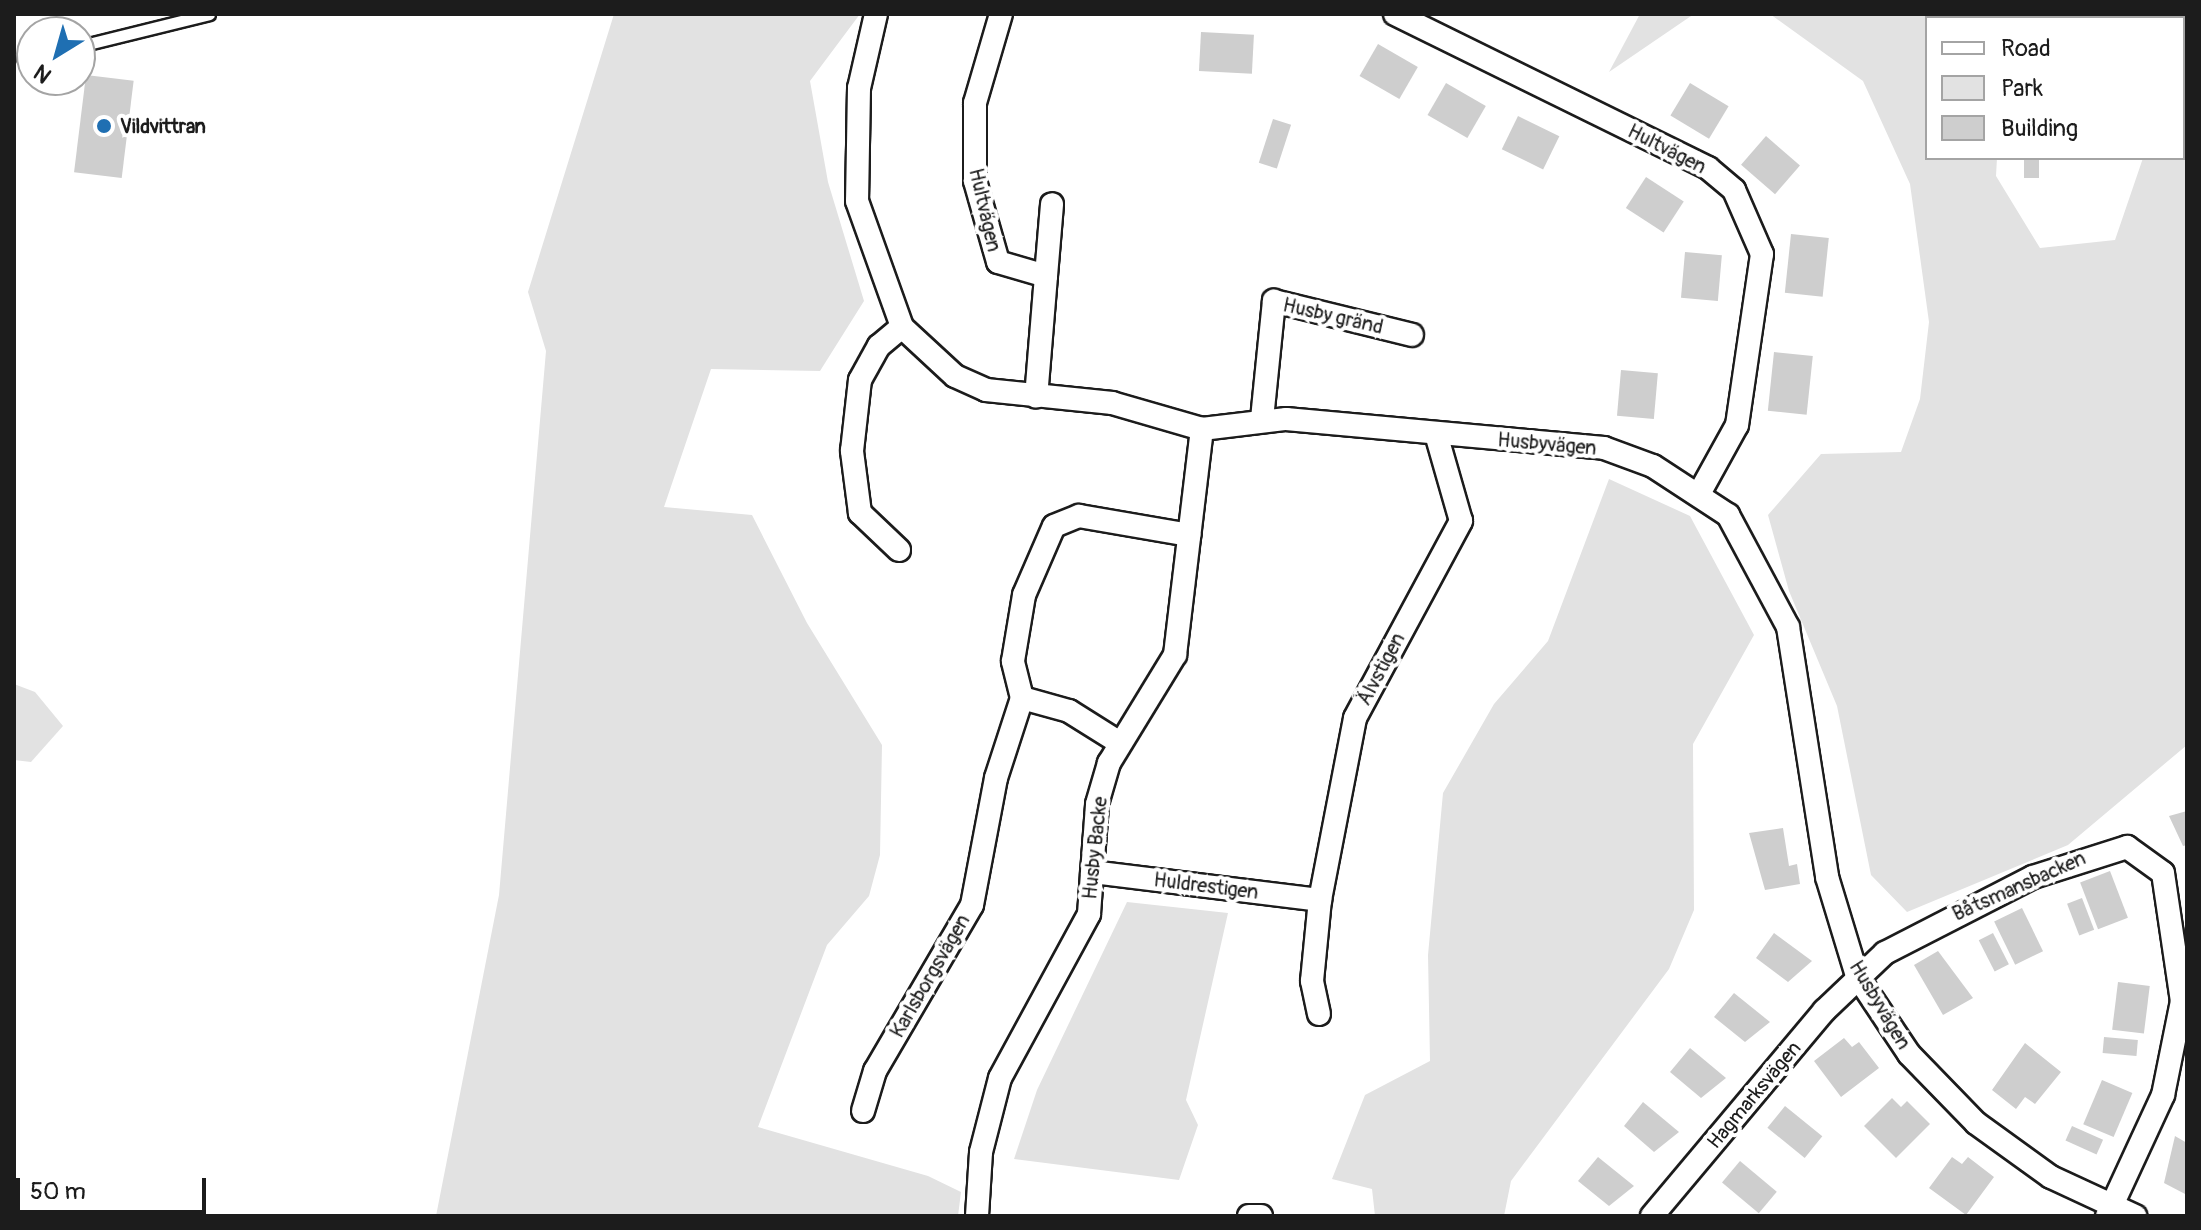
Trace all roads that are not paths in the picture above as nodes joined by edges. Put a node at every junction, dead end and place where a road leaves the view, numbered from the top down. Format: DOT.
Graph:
graph roads {
  1 [pos="209,14"];
  2 [pos="876,14"];
  3 [pos="1001,14"];
  4 [pos="1395,14"];
  5 [pos="96,42"];
  6 [pos="1052,204"];
  7 [pos="1046,276"];
  8 [pos="902,327"];
  9 [pos="1412,335"];
  10 [pos="1036,397"];
  11 [pos="1262,419"];
  12 [pos="1202,429"];
  13 [pos="1436,434"];
  14 [pos="1700,492"];
  15 [pos="1189,535"];
  16 [pos="899,550"];
  17 [pos="1022,698"];
  18 [pos="1120,743"];
  19 [pos="1092,872"];
  20 [pos="1320,900"];
  21 [pos="1857,976"];
  22 [pos="1319,1014"];
  23 [pos="863,1111"];
  24 [pos="2109,1211"];
  25 [pos="977,1216"];
  26 [pos="1249,1216"];
  27 [pos="1261,1216"];
  28 [pos="1652,1216"];
  29 [pos="2135,1216"];
  1 -- 5 [label="lane"];
  2 -- 8 [label="street, Husbyvägen"];
  3 -- 7 [label="street, Hultvägen"];
  4 -- 14 [label="street, Hultvägen"];
  6 -- 7 [label="street"];
  7 -- 10 [label="street"];
  8 -- 10 [label="street, Husbyvägen"];
  8 -- 16 [label="street"];
  9 -- 11 [label="street, Husby gränd"];
  10 -- 12 [label="street, Husbyvägen"];
  11 -- 12 [label="street, Husbyvägen"];
  11 -- 13 [label="street, Husbyvägen"];
  12 -- 15 [label="street, Husby Backe"];
  13 -- 14 [label="street, Husbyvägen"];
  13 -- 20 [label="street, Älvstigen"];
  14 -- 21 [label="street, Husbyvägen"];
  15 -- 17 [label="street"];
  15 -- 18 [label="street, Husby Backe"];
  17 -- 18 [label="street"];
  17 -- 23 [label="street, Karlsborgsvägen"];
  18 -- 19 [label="street, Husby Backe"];
  19 -- 20 [label="street, Huldrestigen"];
  19 -- 25 [label="street, Husby Backe"];
  20 -- 22 [label="street, Älvstigen"];
  21 -- 24 [label="street, Husbyvägen"];
  21 -- 24 [label="street, Båtsmansbacken"];
  21 -- 28 [label="street, Hagmarksvägen"];
  24 -- 29 [label="street, Husbyvägen"];
  26 -- 27 [label="street"];
}
